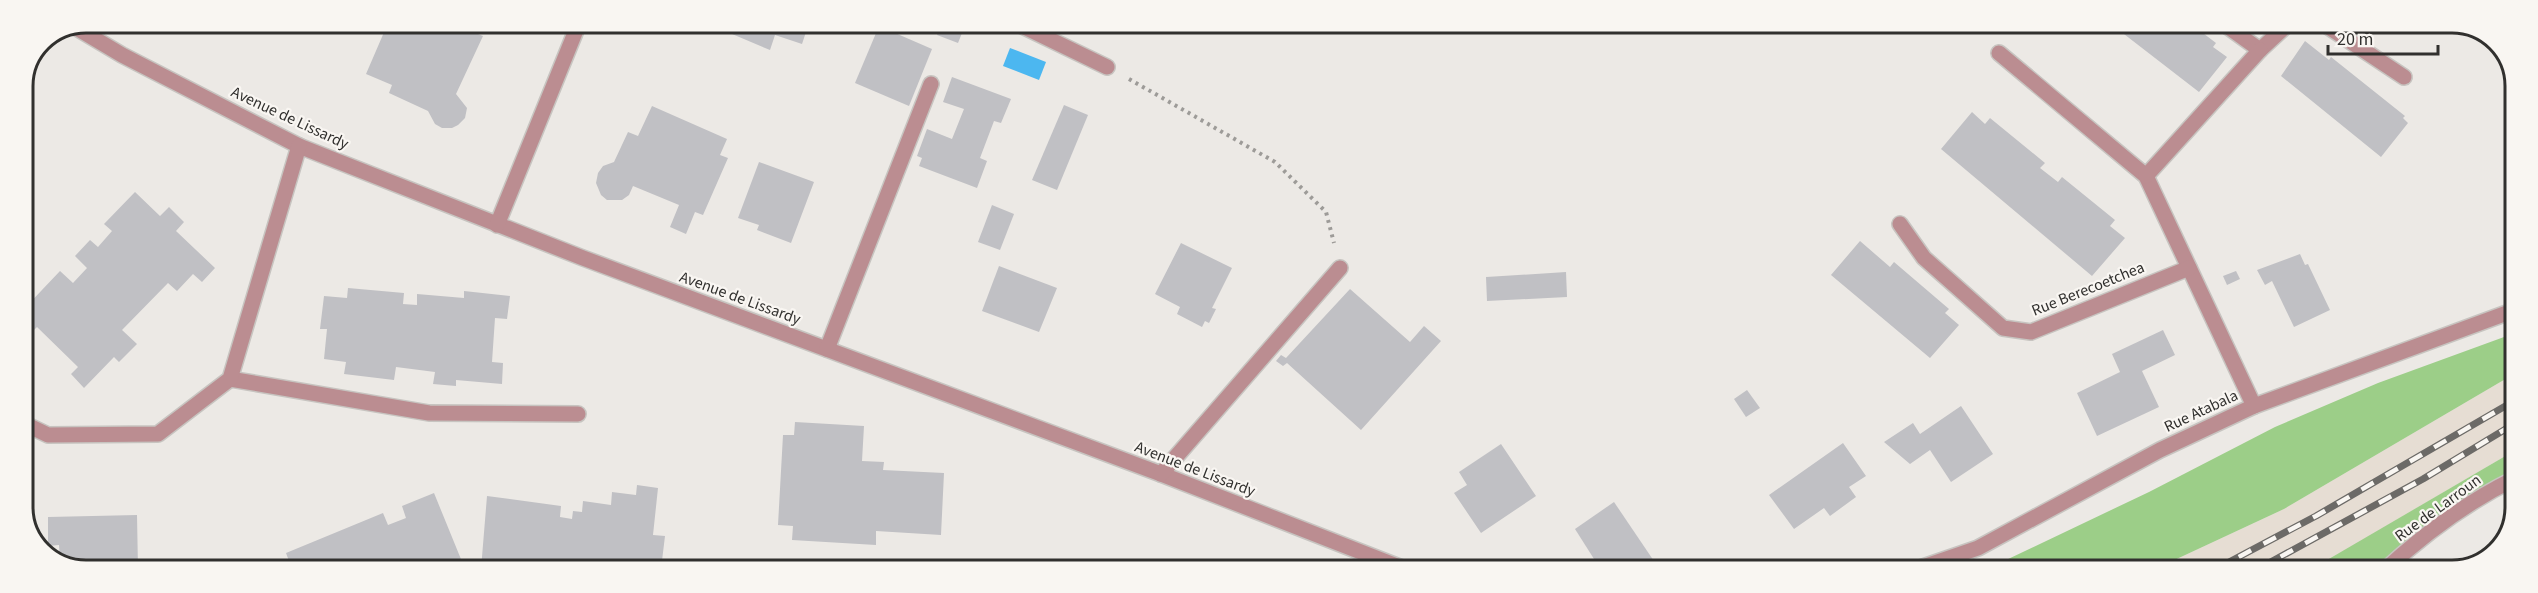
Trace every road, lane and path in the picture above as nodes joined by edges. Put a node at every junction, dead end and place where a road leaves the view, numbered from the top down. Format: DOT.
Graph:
graph roads {
  1 [pos="85,33"];
  2 [pos="575,33"];
  3 [pos="1037,33"];
  4 [pos="2236,33"];
  5 [pos="2278,33"];
  6 [pos="2338,33"];
  7 [pos="2260,50"];
  8 [pos="1999,53"];
  9 [pos="1107,67"];
  10 [pos="2404,77"];
  11 [pos="931,84"];
  12 [pos="299,146"];
  13 [pos="2146,176"];
  14 [pos="1900,224"];
  15 [pos="497,225"];
  16 [pos="1340,268"];
  17 [pos="2188,268"];
  18 [pos="2505,314"];
  19 [pos="827,349"];
  20 [pos="230,379"];
  21 [pos="2254,406"];
  22 [pos="578,414"];
  23 [pos="33,428"];
  24 [pos="1161,474"];
  25 [pos="2505,483"];
  26 [pos="1381,560"];
  27 [pos="1943,560"];
  28 [pos="2396,560"];
  1 -- 12 [label="street, Avenue de Lissardy"];
  2 -- 15 [label="street"];
  3 -- 9 [label="street"];
  4 -- 7 [label="street"];
  5 -- 7 [label="street"];
  6 -- 10 [label="street"];
  7 -- 13 [label="street"];
  8 -- 13 [label="street"];
  9 -- 16 [label="path"];
  11 -- 19 [label="street"];
  12 -- 15 [label="street, Avenue de Lissardy"];
  12 -- 20 [label="street"];
  13 -- 17 [label="street"];
  14 -- 17 [label="street, Rue Berecoetchea"];
  15 -- 19 [label="street, Avenue de Lissardy"];
  16 -- 24 [label="street"];
  17 -- 21 [label="street"];
  18 -- 21 [label="street, Rue Atabala"];
  19 -- 24 [label="street, Avenue de Lissardy"];
  20 -- 22 [label="street"];
  20 -- 23 [label="street"];
  21 -- 27 [label="street, Rue Atabala"];
  24 -- 26 [label="street, Avenue de Lissardy"];
  25 -- 28 [label="street, Rue de Larroun"];
}
